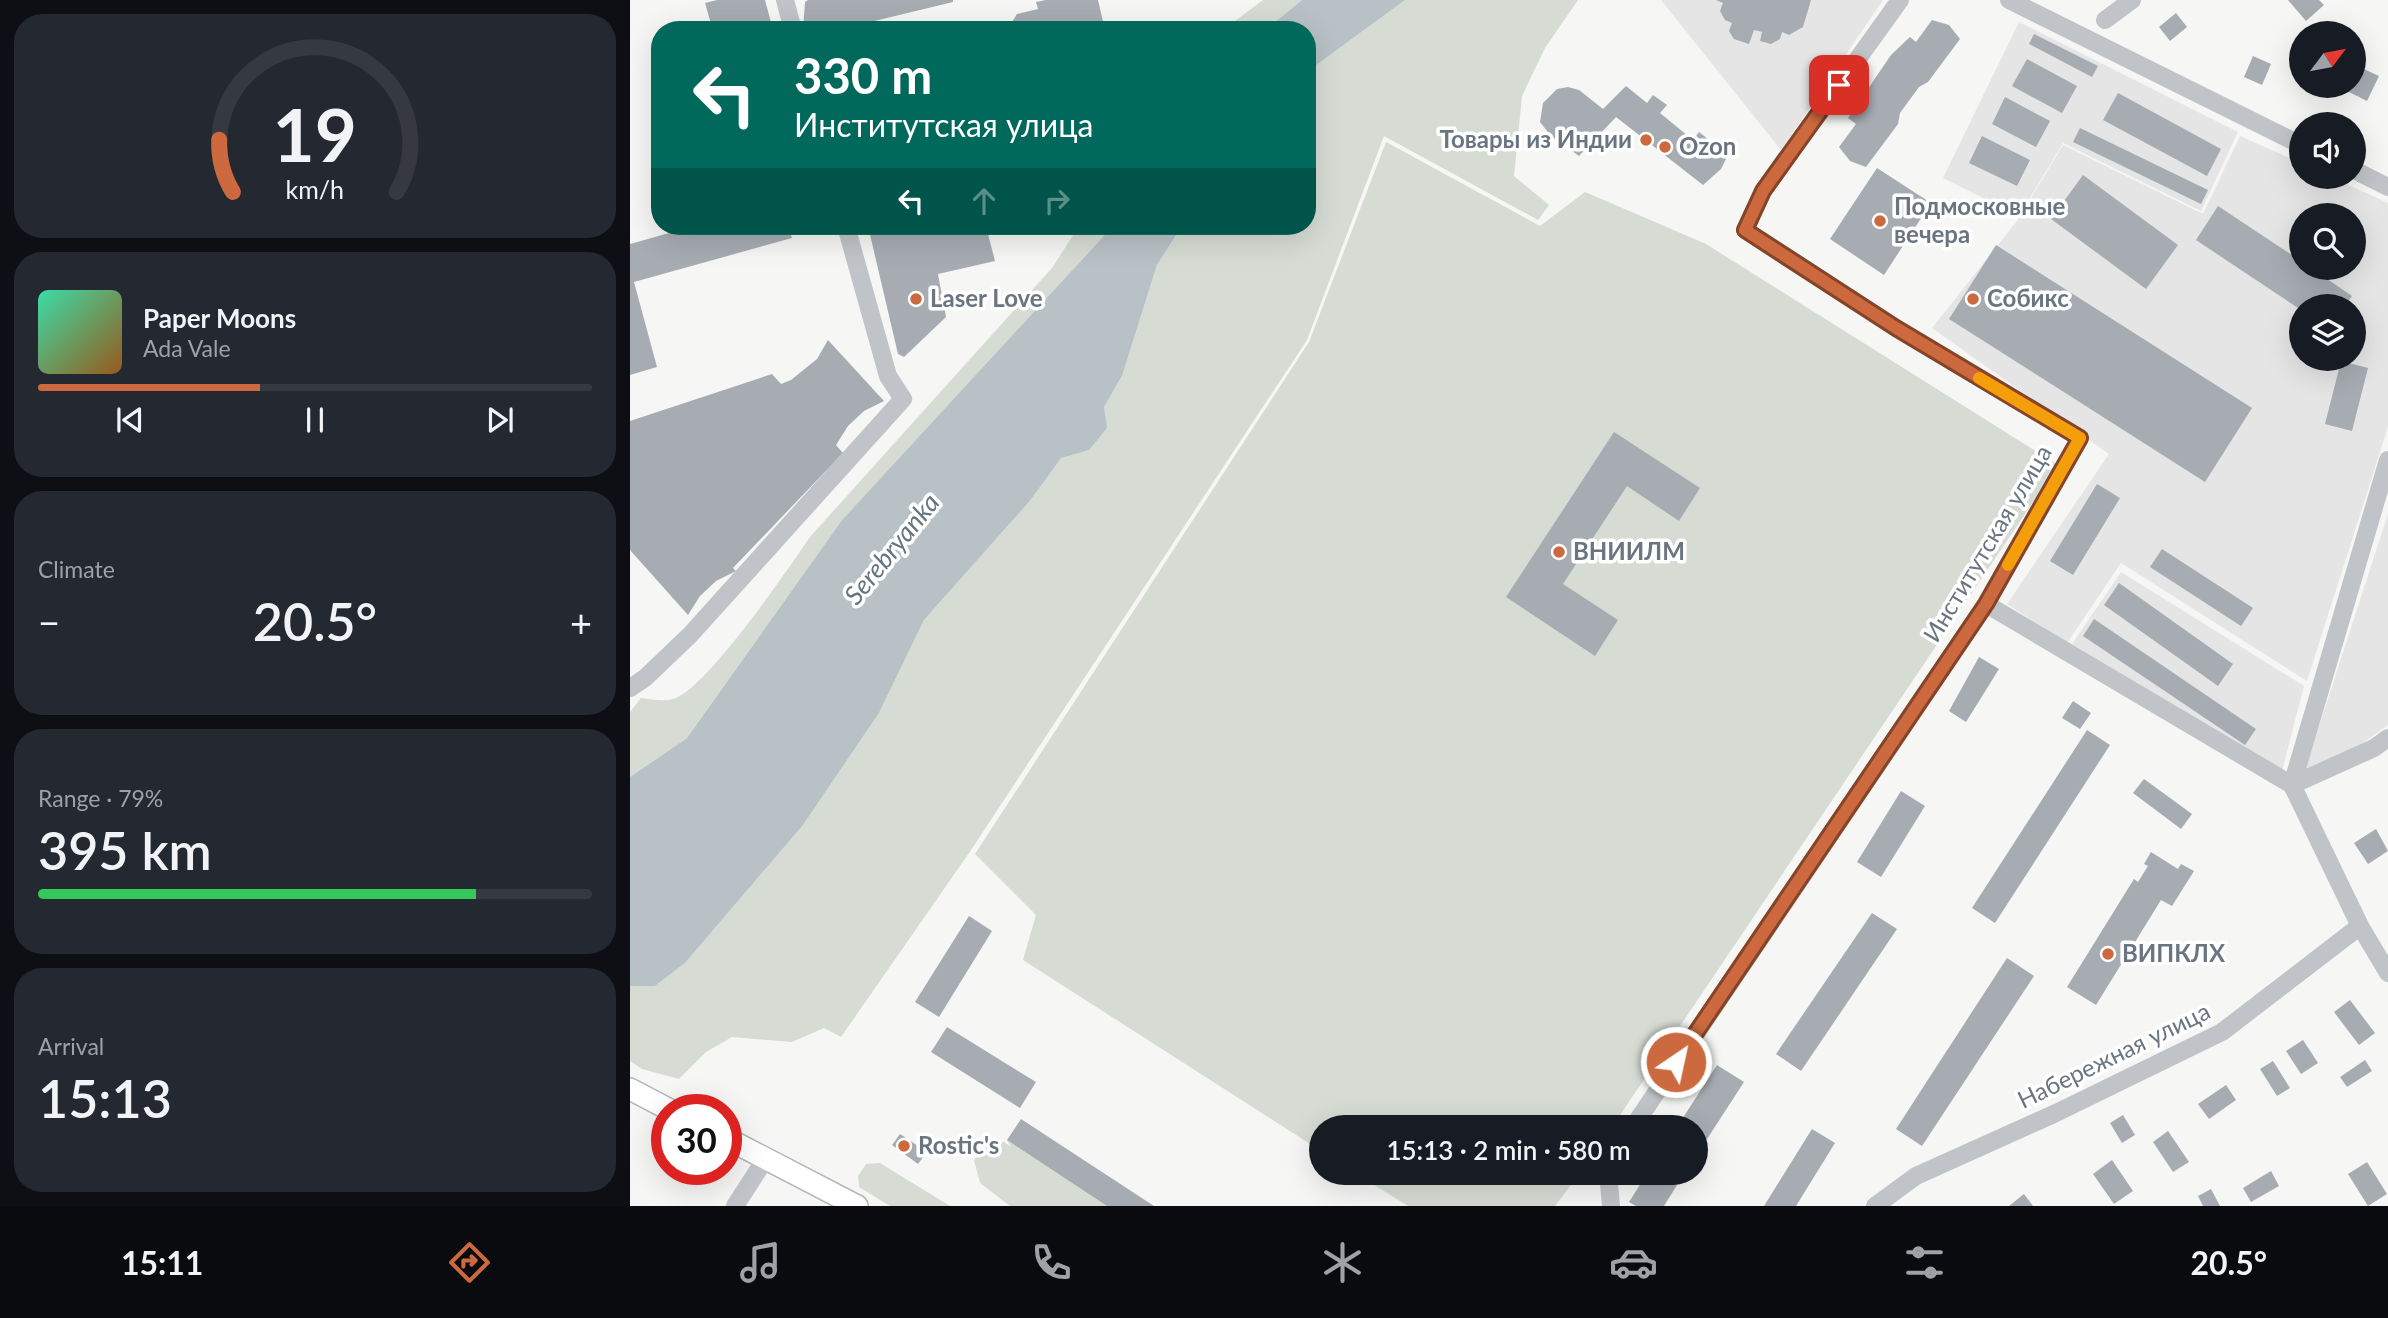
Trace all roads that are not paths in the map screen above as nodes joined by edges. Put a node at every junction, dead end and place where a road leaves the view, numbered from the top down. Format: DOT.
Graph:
graph roads {
  1 [pos="785,0"];
  2 [pos="1900,0"];
  3 [pos="2008,0"];
  4 [pos="2132,0"];
  5 [pos="2105,20"];
  6 [pos="791,21"];
  7 [pos="2289,139"];
  8 [pos="2366,176"];
  9 [pos="2388,187"];
  10 [pos="849,235"];
  11 [pos="2388,460"];
  12 [pos="1986,604"];
  13 [pos="630,688"];
  14 [pos="2388,738"];
  15 [pos="2292,785"];
  16 [pos="2360,926"];
  17 [pos="2388,973"];
  18 [pos="630,1089"];
  19 [pos="651,1100"];
  20 [pos="1641,1115"];
  21 [pos="742,1146"];
  22 [pos="766,1158"];
  23 [pos="1609,1185"];
  24 [pos="735,1206"];
  25 [pos="857,1206"];
  26 [pos="1611,1206"];
  27 [pos="1875,1206"];
  1 -- 6 [label="street"];
  2 -- 12 [label="street, Институтская улица"];
  3 -- 7 [label="street"];
  4 -- 5 [label="street"];
  8 -- 9 [label="street"];
  10 -- 13 [label="street"];
  11 -- 15 [label="street"];
  12 -- 15 [label="street"];
  12 -- 20 [label="street, Институтская улица"];
  14 -- 15 [label="street"];
  15 -- 16 [label="street"];
  16 -- 17 [label="street"];
  16 -- 27 [label="street, Набережная улица"];
  18 -- 19 [label="main road"];
  21 -- 22 [label="main road"];
  22 -- 24 [label="street"];
  22 -- 25 [label="main road"];
  23 -- 26 [label="street"];
}
